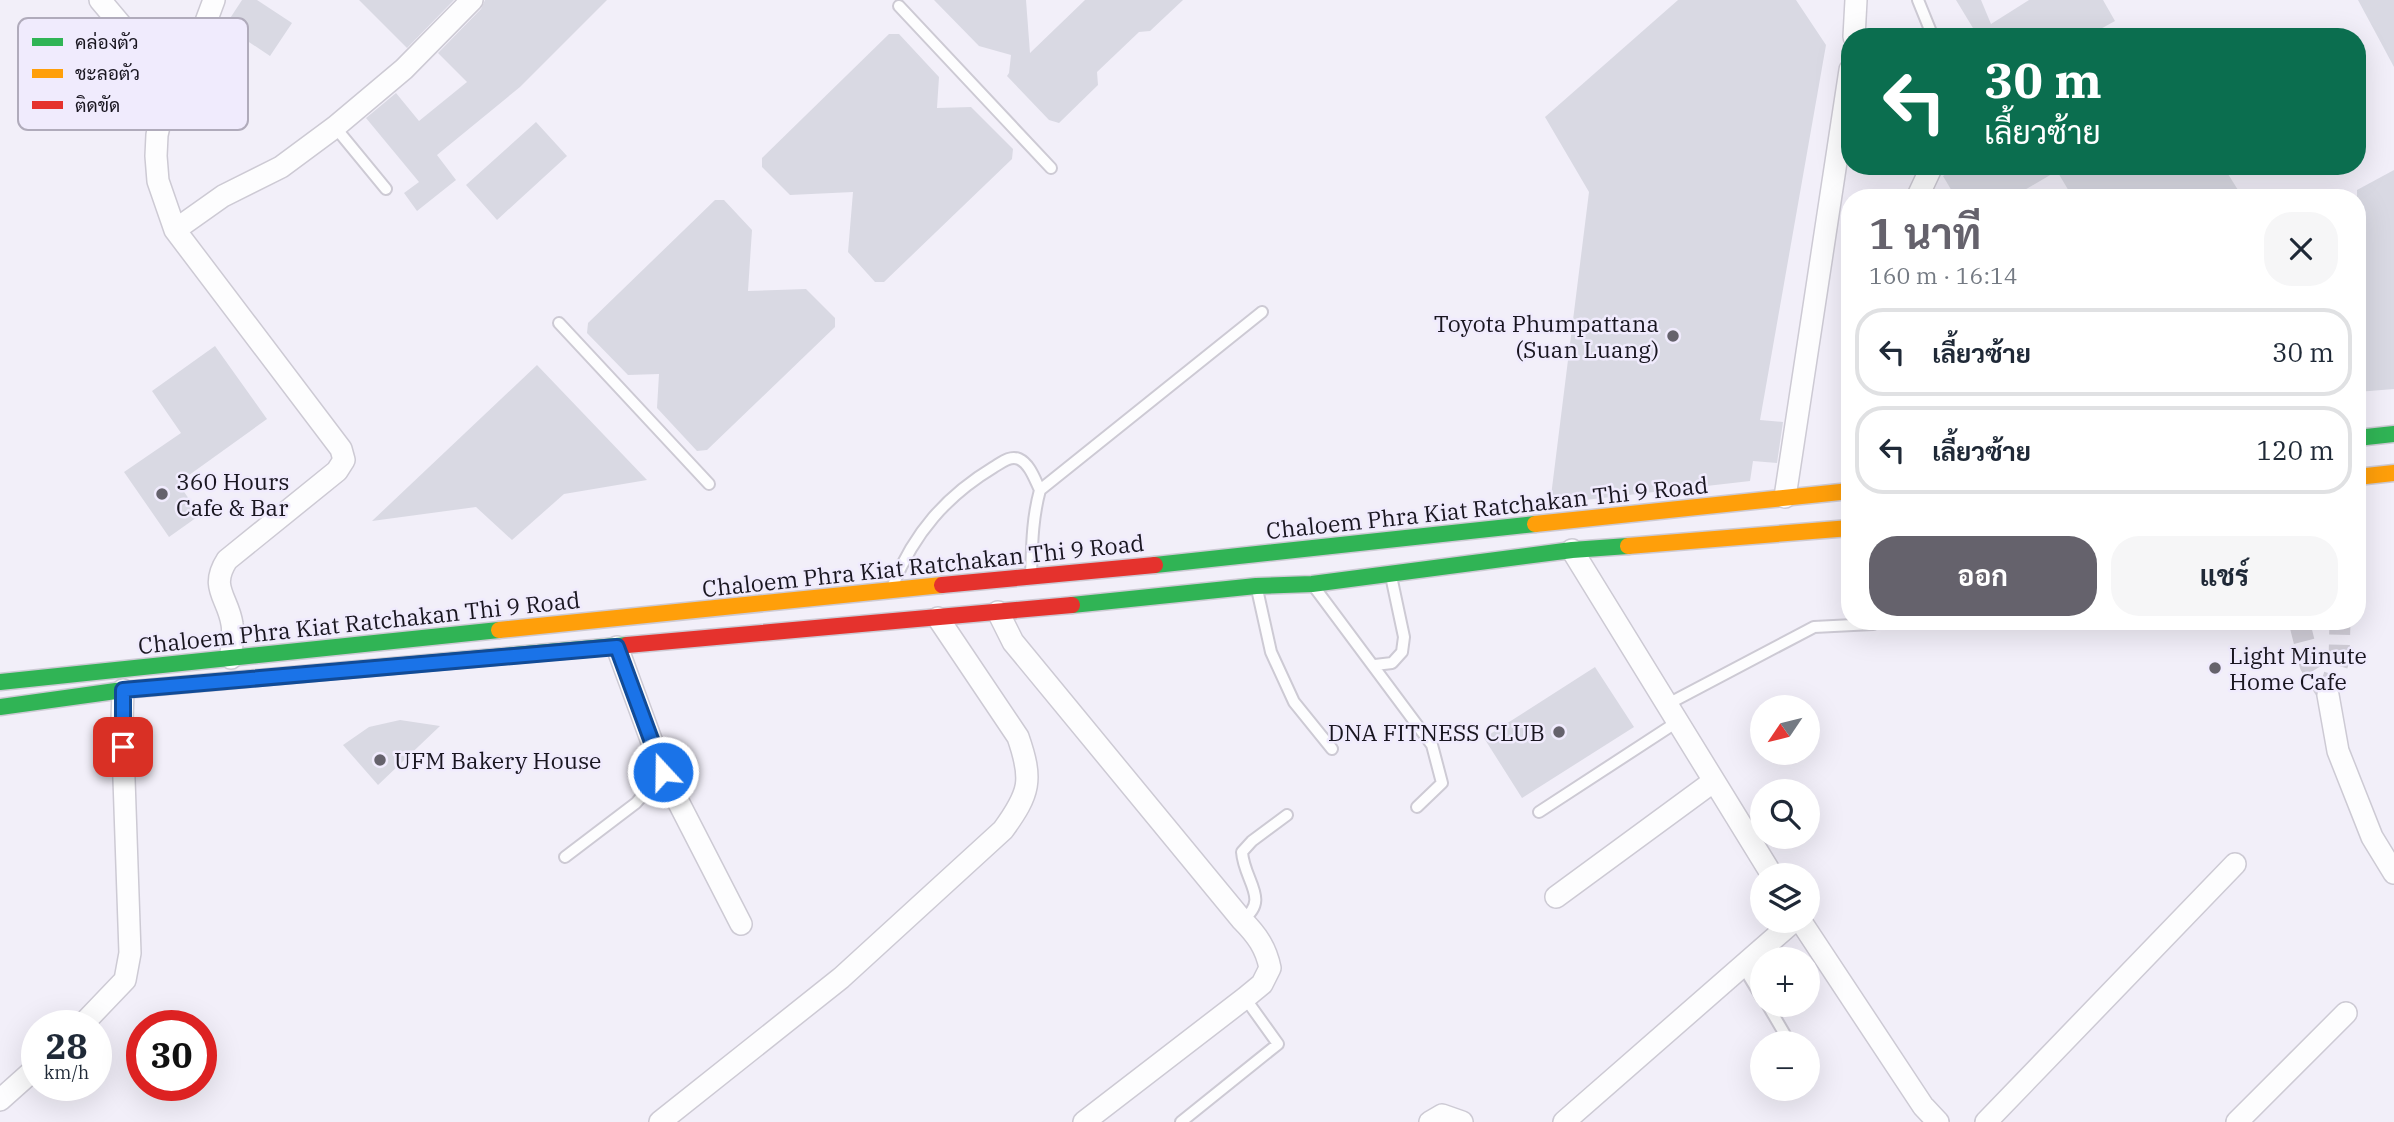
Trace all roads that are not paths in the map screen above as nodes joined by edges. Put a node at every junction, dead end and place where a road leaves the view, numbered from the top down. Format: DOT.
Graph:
graph roads {
  1 [pos="100,0"];
  2 [pos="214,0"];
  3 [pos="472,0"];
  4 [pos="1856,0"];
  5 [pos="1918,0"];
  6 [pos="899,6"];
  7 [pos="115,18"];
  8 [pos="207,18"];
  9 [pos="1854,28"];
  10 [pos="1929,28"];
  11 [pos="335,127"];
  12 [pos="158,130"];
  13 [pos="1841,130"];
  14 [pos="1051,168"];
  15 [pos="386,189"];
  16 [pos="175,230"];
  17 [pos="1262,312"];
  18 [pos="559,323"];
  19 [pos="2394,435"];
  20 [pos="2366,437"];
  21 [pos="2394,473"];
  22 [pos="2366,476"];
  23 [pos="709,484"];
  24 [pos="1040,490"];
  25 [pos="1841,492"];
  26 [pos="1786,497"];
  27 [pos="1841,529"];
  28 [pos="1572,550"];
  29 [pos="1390,574"];
  30 [pos="1031,578"];
  31 [pos="1312,584"];
  32 [pos="1256,586"];
  33 [pos="891,589"];
  34 [pos="998,612"];
  35 [pos="937,618"];
  36 [pos="1841,626"];
  37 [pos="617,647"];
  38 [pos="230,658"];
  39 [pos="1375,665"];
  40 [pos="0,682"];
  41 [pos="123,690"];
  42 [pos="2328,695"];
  43 [pos="0,707"];
  44 [pos="1672,713"];
  45 [pos="1332,749"];
  46 [pos="663,772"];
  47 [pos="1714,781"];
  48 [pos="1417,807"];
  49 [pos="1539,811"];
  50 [pos="1287,816"];
  51 [pos="565,857"];
  52 [pos="1765,863"];
  53 [pos="2235,864"];
  54 [pos="2394,873"];
  55 [pos="1556,897"];
  56 [pos="1242,920"];
  57 [pos="741,924"];
  58 [pos="1782,933"];
  59 [pos="1807,933"];
  60 [pos="1742,965"];
  61 [pos="1750,978"];
  62 [pos="1245,998"];
  63 [pos="96,1010"];
  64 [pos="2346,1013"];
  65 [pos="21,1081"];
  66 [pos="0,1100"];
  67 [pos="660,1122"];
  68 [pos="1084,1122"];
  69 [pos="1181,1122"];
  70 [pos="1430,1122"];
  71 [pos="1462,1122"];
  72 [pos="1564,1122"];
  73 [pos="1938,1122"];
  74 [pos="1986,1122"];
  75 [pos="2238,1122"];
  1 -- 7 [label="street"];
  2 -- 8 [label="street"];
  3 -- 11 [label="street"];
  4 -- 9 [label="street"];
  5 -- 10 [label="lane"];
  6 -- 14 [label="lane"];
  11 -- 15 [label="lane"];
  11 -- 16 [label="street"];
  12 -- 16 [label="street"];
  13 -- 26 [label="street"];
  16 -- 38 [label="street"];
  17 -- 24 [label="lane"];
  18 -- 23 [label="lane"];
  19 -- 20 [label="main road"];
  21 -- 22 [label="main road"];
  24 -- 30 [label="lane"];
  24 -- 33 [label="lane"];
  25 -- 26 [label="main road, Chaloem Phra Kiat Ratchakan Thi 9 Road"];
  26 -- 30 [label="main road, Chaloem Phra Kiat Ratchakan Thi 9 Road"];
  27 -- 28 [label="main road, Chaloem Phra Kiat Ratchakan Thi 9 Road"];
  28 -- 29 [label="main road, Chaloem Phra Kiat Ratchakan Thi 9 Road"];
  28 -- 44 [label="street"];
  29 -- 31 [label="main road, Chaloem Phra Kiat Ratchakan Thi 9 Road"];
  29 -- 39 [label="lane"];
  30 -- 33 [label="main road, Chaloem Phra Kiat Ratchakan Thi 9 Road"];
  31 -- 32 [label="main road, Chaloem Phra Kiat Ratchakan Thi 9 Road"];
  31 -- 39 [label="lane"];
  32 -- 34 [label="main road, Chaloem Phra Kiat Ratchakan Thi 9 Road"];
  32 -- 45 [label="lane"];
  33 -- 38 [label="main road, Chaloem Phra Kiat Ratchakan Thi 9 Road"];
  34 -- 35 [label="main road, Chaloem Phra Kiat Ratchakan Thi 9 Road"];
  34 -- 56 [label="street"];
  35 -- 37 [label="main road, Chaloem Phra Kiat Ratchakan Thi 9 Road"];
  35 -- 67 [label="street"];
  36 -- 44 [label="lane"];
  37 -- 41 [label="main road, Chaloem Phra Kiat Ratchakan Thi 9 Road"];
  37 -- 46 [label="street"];
  38 -- 40 [label="main road, Chaloem Phra Kiat Ratchakan Thi 9 Road"];
  39 -- 48 [label="lane"];
  41 -- 43 [label="main road, Chaloem Phra Kiat Ratchakan Thi 9 Road"];
  41 -- 63 [label="street"];
  42 -- 54 [label="street"];
  44 -- 47 [label="street"];
  44 -- 49 [label="lane"];
  46 -- 51 [label="lane"];
  46 -- 57 [label="street"];
  47 -- 52 [label="street"];
  47 -- 55 [label="street"];
  50 -- 56 [label="lane"];
  53 -- 74 [label="street"];
  56 -- 62 [label="street"];
  58 -- 60 [label="street"];
  59 -- 73 [label="street"];
  60 -- 61 [label="lane"];
  60 -- 72 [label="street"];
  62 -- 68 [label="street"];
  62 -- 69 [label="lane"];
  64 -- 75 [label="street"];
  65 -- 66 [label="street"];
  70 -- 71 [label="street"];
}
